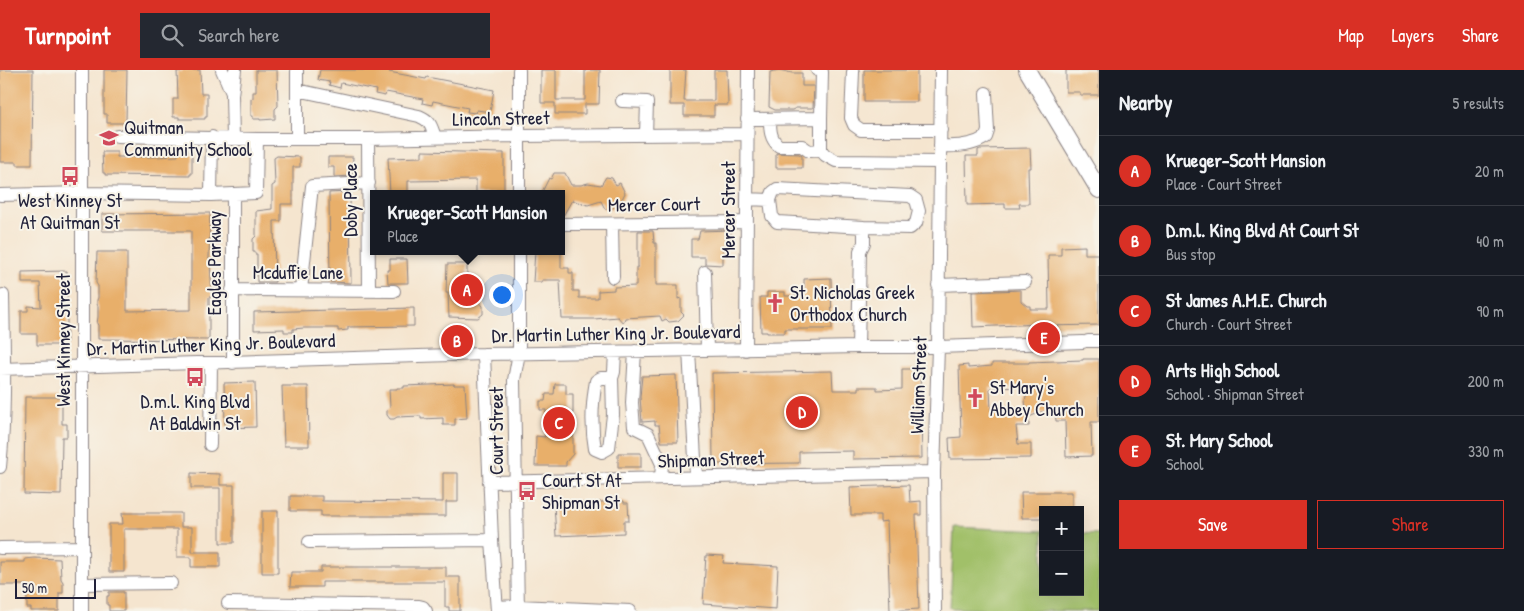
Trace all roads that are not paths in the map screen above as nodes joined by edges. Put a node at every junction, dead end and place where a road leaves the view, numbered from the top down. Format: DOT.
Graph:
graph roads {
  1 [pos="82,70"];
  2 [pos="222,70"];
  3 [pos="235,70"];
  4 [pos="297,70"];
  5 [pos="520,70"];
  6 [pos="748,70"];
  7 [pos="941,70"];
  8 [pos="1027,70"];
  9 [pos="820,71"];
  10 [pos="853,72"];
  11 [pos="297,90"];
  12 [pos="986,93"];
  13 [pos="232,95"];
  14 [pos="622,101"];
  15 [pos="821,118"];
  16 [pos="747,119"];
  17 [pos="770,119"];
  18 [pos="941,130"];
  19 [pos="747,134"];
  20 [pos="646,135"];
  21 [pos="117,136"];
  22 [pos="519,136"];
  23 [pos="212,137"];
  24 [pos="435,137"];
  25 [pos="233,138"];
  26 [pos="297,138"];
  27 [pos="368,138"];
  28 [pos="256,139"];
  29 [pos="940,146"];
  30 [pos="821,150"];
  31 [pos="940,162"];
  32 [pos="369,183"];
  33 [pos="519,190"];
  34 [pos="1099,190"];
  35 [pos="83,193"];
  36 [pos="233,194"];
  37 [pos="0,195"];
  38 [pos="211,195"];
  39 [pos="747,199"];
  40 [pos="770,200"];
  41 [pos="919,212"];
  42 [pos="938,212"];
  43 [pos="747,222"];
  44 [pos="565,224"];
  45 [pos="612,224"];
  46 [pos="864,227"];
  47 [pos="519,255"];
  48 [pos="705,272"];
  49 [pos="613,277"];
  50 [pos="1025,282"];
  51 [pos="938,285"];
  52 [pos="232,290"];
  53 [pos="301,290"];
  54 [pos="369,291"];
  55 [pos="394,291"];
  56 [pos="3,295"];
  57 [pos="1090,341"];
  58 [pos="858,347"];
  59 [pos="938,347"];
  60 [pos="689,350"];
  61 [pos="707,350"];
  62 [pos="746,350"];
  63 [pos="635,351"];
  64 [pos="615,352"];
  65 [pos="484,354"];
  66 [pos="519,354"];
  67 [pos="233,362"];
  68 [pos="211,363"];
  69 [pos="82,366"];
  70 [pos="2,369"];
  71 [pos="612,378"];
  72 [pos="210,445"];
  73 [pos="0,467"];
  74 [pos="934,472"];
  75 [pos="696,477"];
  76 [pos="661,478"];
  77 [pos="489,482"];
  78 [pos="515,482"];
  79 [pos="492,540"];
  80 [pos="309,542"];
  81 [pos="82,547"];
  82 [pos="0,548"];
  83 [pos="171,583"];
  84 [pos="82,584"];
  85 [pos="228,604"];
  86 [pos="330,608"];
  87 [pos="497,609"];
  88 [pos="518,609"];
  89 [pos="82,611"];
  90 [pos="426,611"];
  91 [pos="630,611"];
  92 [pos="935,611"];
  1 -- 35 [label="street, West Kinney Street"];
  2 -- 13 [label="street"];
  3 -- 13 [label="street"];
  4 -- 11 [label="street"];
  5 -- 22 [label="street"];
  6 -- 16 [label="street, Mercer Street"];
  7 -- 18 [label="street, William Street"];
  8 -- 34 [label="main road"];
  9 -- 15 [label="street"];
  10 -- 18 [label="street"];
  11 -- 24 [label="street"];
  11 -- 26 [label="street"];
  12 -- 29 [label="street"];
  13 -- 25 [label="street"];
  14 -- 20 [label="street"];
  15 -- 17 [label="street"];
  15 -- 30 [label="street"];
  16 -- 17 [label="street"];
  16 -- 19 [label="street, Mercer Street"];
  17 -- 30 [label="street"];
  18 -- 29 [label="street, William Street"];
  19 -- 20 [label="street, Lincoln Street"];
  19 -- 39 [label="street, Mercer Street"];
  20 -- 22 [label="street, Lincoln Street"];
  21 -- 23 [label="street, Lincoln Street"];
  22 -- 24 [label="street, Lincoln Street"];
  22 -- 33 [label="street"];
  23 -- 25 [label="street, Lincoln Street"];
  23 -- 38 [label="street, Eagles Parkway"];
  24 -- 27 [label="street, Lincoln Street"];
  25 -- 28 [label="street, Lincoln Street"];
  26 -- 27 [label="street, Lincoln Street"];
  26 -- 28 [label="street, Lincoln Street"];
  27 -- 32 [label="street, Doby Place"];
  28 -- 36 [label="street"];
  29 -- 31 [label="street, William Street"];
  30 -- 31 [label="street"];
  31 -- 42 [label="street, William Street"];
  32 -- 53 [label="street"];
  32 -- 54 [label="street, Doby Place"];
  35 -- 37 [label="street"];
  35 -- 38 [label="street"];
  35 -- 69 [label="street, West Kinney Street"];
  36 -- 38 [label="street"];
  36 -- 52 [label="street, Eagles Parkway"];
  39 -- 40 [label="street"];
  39 -- 43 [label="street, Mercer Street"];
  40 -- 41 [label="street"];
  40 -- 46 [label="street"];
  41 -- 42 [label="street"];
  41 -- 46 [label="street"];
  42 -- 51 [label="street, William Street"];
  43 -- 45 [label="street, Mercer Court"];
  43 -- 62 [label="street, Mercer Street"];
  44 -- 45 [label="street, Mercer Court"];
  45 -- 49 [label="street"];
  46 -- 58 [label="street"];
  47 -- 66 [label="street, Court Street"];
  48 -- 61 [label="street"];
  50 -- 51 [label="street"];
  51 -- 59 [label="street, William Street"];
  52 -- 53 [label="street, Mcduffie Lane"];
  52 -- 67 [label="street, Eagles Parkway"];
  53 -- 54 [label="street, Mcduffie Lane"];
  54 -- 55 [label="street, Mcduffie Lane"];
  56 -- 70 [label="street"];
  57 -- 59 [label="street, Dr. Martin Luther King Jr. Boulevard"];
  58 -- 59 [label="street, Dr. Martin Luther King Jr. Boulevard"];
  58 -- 62 [label="street, Dr. Martin Luther King Jr. Boulevard"];
  59 -- 74 [label="street, William Street"];
  60 -- 61 [label="street, Dr. Martin Luther King Jr. Boulevard"];
  60 -- 63 [label="street, Dr. Martin Luther King Jr. Boulevard"];
  60 -- 75 [label="street"];
  61 -- 62 [label="street, Dr. Martin Luther King Jr. Boulevard"];
  63 -- 64 [label="street, Dr. Martin Luther King Jr. Boulevard"];
  63 -- 76 [label="street"];
  64 -- 66 [label="street, Dr. Martin Luther King Jr. Boulevard"];
  64 -- 71 [label="street"];
  65 -- 66 [label="street, Dr. Martin Luther King Jr. Boulevard"];
  65 -- 67 [label="street, Dr. Martin Luther King Jr. Boulevard"];
  65 -- 77 [label="street, Court Street"];
  66 -- 78 [label="street, Court Street"];
  67 -- 68 [label="street, Dr. Martin Luther King Jr. Boulevard"];
  68 -- 69 [label="street, Dr. Martin Luther King Jr. Boulevard"];
  68 -- 72 [label="street"];
  69 -- 70 [label="street, Dr. Martin Luther King Jr. Boulevard"];
  69 -- 81 [label="street, West Kinney Street"];
  70 -- 73 [label="street"];
  71 -- 71 [label="street"];
  74 -- 75 [label="street, Shipman Street"];
  74 -- 92 [label="street, William Street"];
  75 -- 76 [label="street, Shipman Street"];
  76 -- 78 [label="street, Shipman Street"];
  77 -- 78 [label="street, Shipman Street"];
  77 -- 79 [label="street, Court Street"];
  78 -- 88 [label="street, Court Street"];
  79 -- 80 [label="street"];
  79 -- 87 [label="street, Court Street"];
  81 -- 82 [label="street"];
  81 -- 84 [label="street, West Kinney Street"];
  83 -- 84 [label="street"];
  84 -- 89 [label="street, West Kinney Street"];
  85 -- 86 [label="street"];
  86 -- 90 [label="street"];
  87 -- 88 [label="street"];
  88 -- 91 [label="street"];
}
